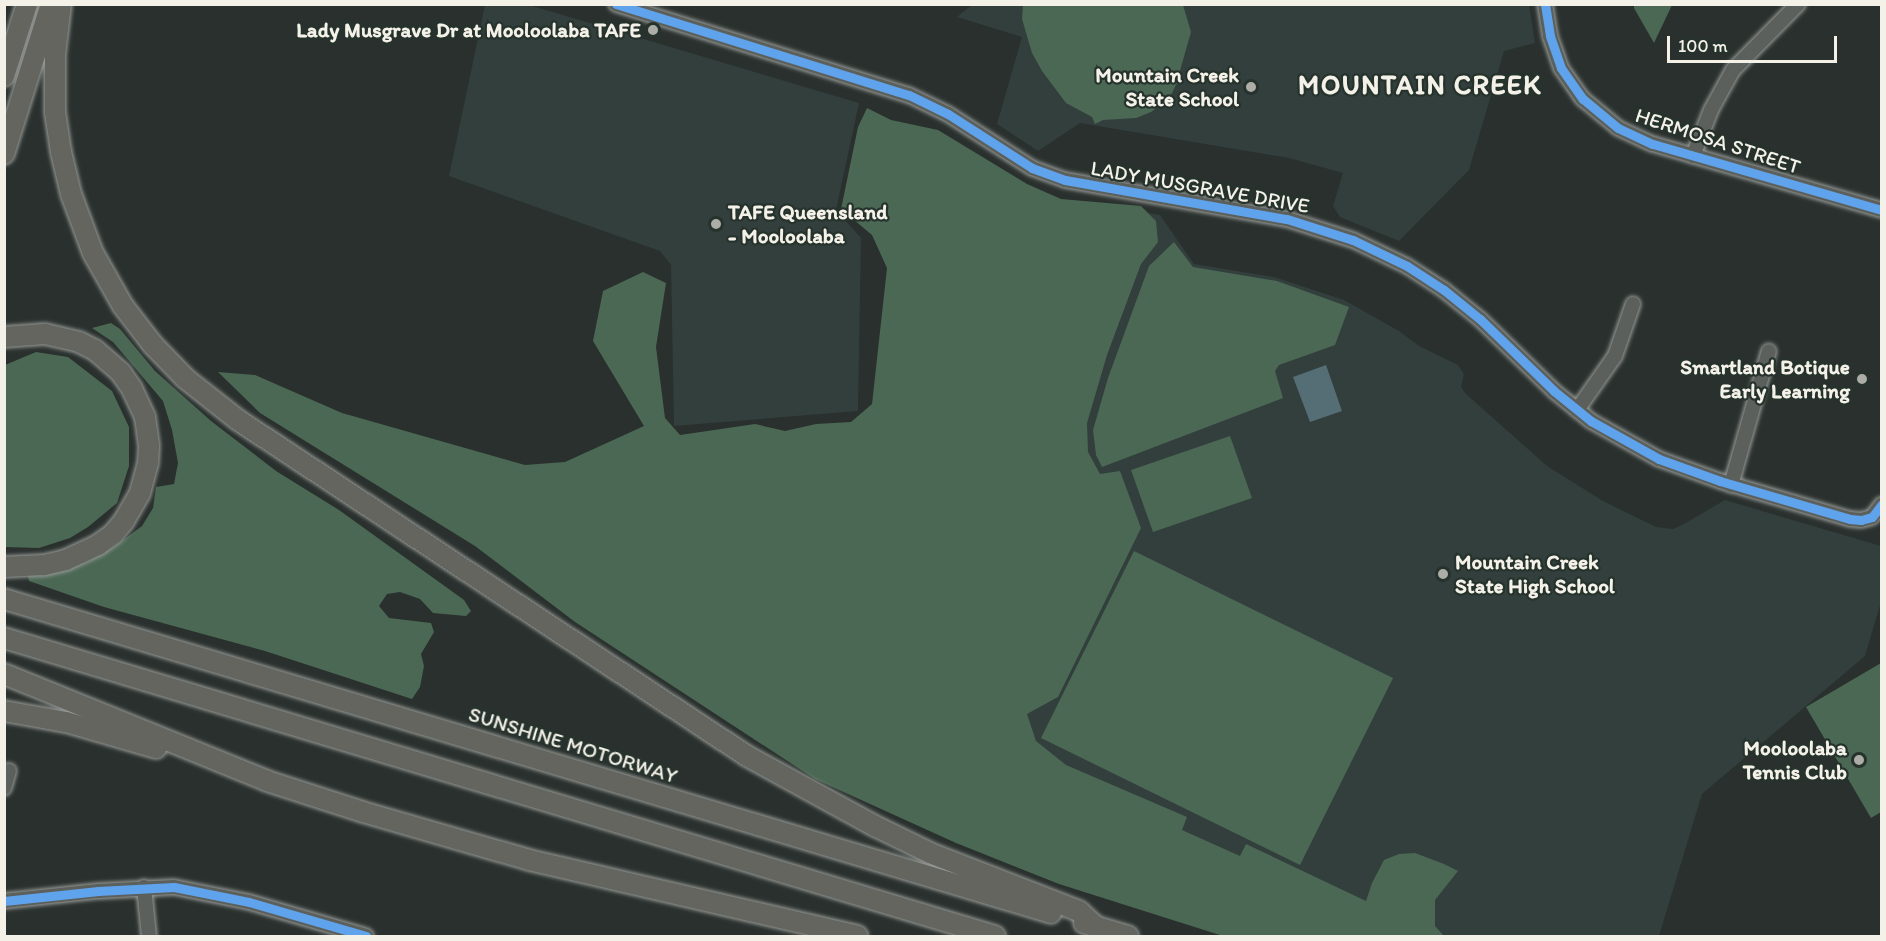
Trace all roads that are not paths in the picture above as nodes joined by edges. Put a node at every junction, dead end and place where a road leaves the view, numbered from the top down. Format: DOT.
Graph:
graph roads {
  1 [pos="27,4"];
  2 [pos="51,4"];
  3 [pos="61,4"];
  4 [pos="616,4"];
  5 [pos="1545,4"];
  6 [pos="1798,4"];
  7 [pos="4,76"];
  8 [pos="4,154"];
  9 [pos="1693,156"];
  10 [pos="1881,210"];
  11 [pos="1633,304"];
  12 [pos="4,337"];
  13 [pos="1769,351"];
  14 [pos="1577,410"];
  15 [pos="1731,485"];
  16 [pos="1881,504"];
  17 [pos="1877,522"];
  18 [pos="4,567"];
  19 [pos="4,599"];
  20 [pos="4,638"];
  21 [pos="4,674"];
  22 [pos="4,711"];
  23 [pos="194,752"];
  24 [pos="9,771"];
  25 [pos="4,788"];
  26 [pos="144,887"];
  27 [pos="4,901"];
  28 [pos="1096,927"];
  29 [pos="149,936"];
  30 [pos="366,936"];
  31 [pos="857,936"];
  32 [pos="995,936"];
  33 [pos="1128,936"];
  1 -- 7 [label="highway"];
  2 -- 8 [label="highway"];
  3 -- 28 [label="highway"];
  4 -- 14 [label="street, LADY MUSGRAVE DRIVE"];
  5 -- 9 [label="street, HERMOSA STREET"];
  6 -- 9 [label="street"];
  9 -- 10 [label="street, HERMOSA STREET"];
  11 -- 14 [label="street"];
  12 -- 18 [label="highway"];
  13 -- 15 [label="street"];
  14 -- 15 [label="street, LADY MUSGRAVE DRIVE"];
  15 -- 17 [label="street, LADY MUSGRAVE DRIVE"];
  16 -- 17 [label="street"];
  19 -- 28 [label="highway, SUNSHINE MOTORWAY"];
  20 -- 32 [label="highway"];
  21 -- 23 [label="highway"];
  22 -- 23 [label="highway"];
  23 -- 31 [label="highway"];
  24 -- 25 [label="street"];
  26 -- 27 [label="street"];
  26 -- 29 [label="street"];
  26 -- 30 [label="street"];
  28 -- 33 [label="highway, SUNSHINE MOTORWAY"];
}
